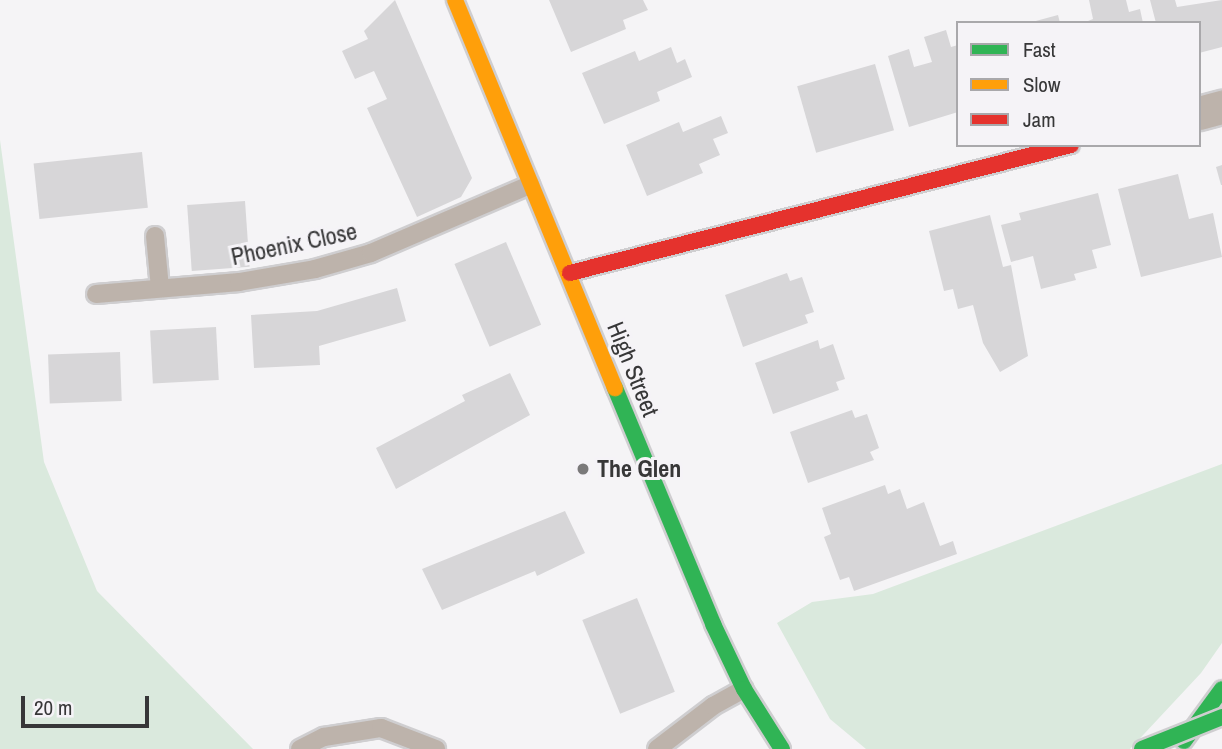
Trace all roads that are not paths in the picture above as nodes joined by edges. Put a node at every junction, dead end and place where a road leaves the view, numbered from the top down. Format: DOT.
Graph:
graph roads {
  1 [pos="455,0"];
  2 [pos="1222,107"];
  3 [pos="1201,112"];
  4 [pos="1063,147"];
  5 [pos="530,185"];
  6 [pos="155,236"];
  7 [pos="570,273"];
  8 [pos="160,288"];
  9 [pos="96,294"];
  10 [pos="1222,688"];
  11 [pos="744,689"];
  12 [pos="1222,717"];
  13 [pos="300,749"];
  14 [pos="436,749"];
  15 [pos="657,749"];
  16 [pos="782,749"];
  17 [pos="1142,749"];
  18 [pos="1178,749"];
  1 -- 5 [label="main road, High Street"];
  2 -- 3 [label="street"];
  4 -- 7 [label="main road"];
  5 -- 7 [label="main road, High Street"];
  5 -- 8 [label="lane, Phoenix Close"];
  6 -- 8 [label="lane"];
  7 -- 11 [label="main road, High Street"];
  8 -- 9 [label="lane, Phoenix Close"];
  10 -- 18 [label="main road"];
  11 -- 15 [label="lane"];
  11 -- 16 [label="main road, High Street"];
  12 -- 17 [label="main road, bridge"];
  13 -- 14 [label="lane"];
}
